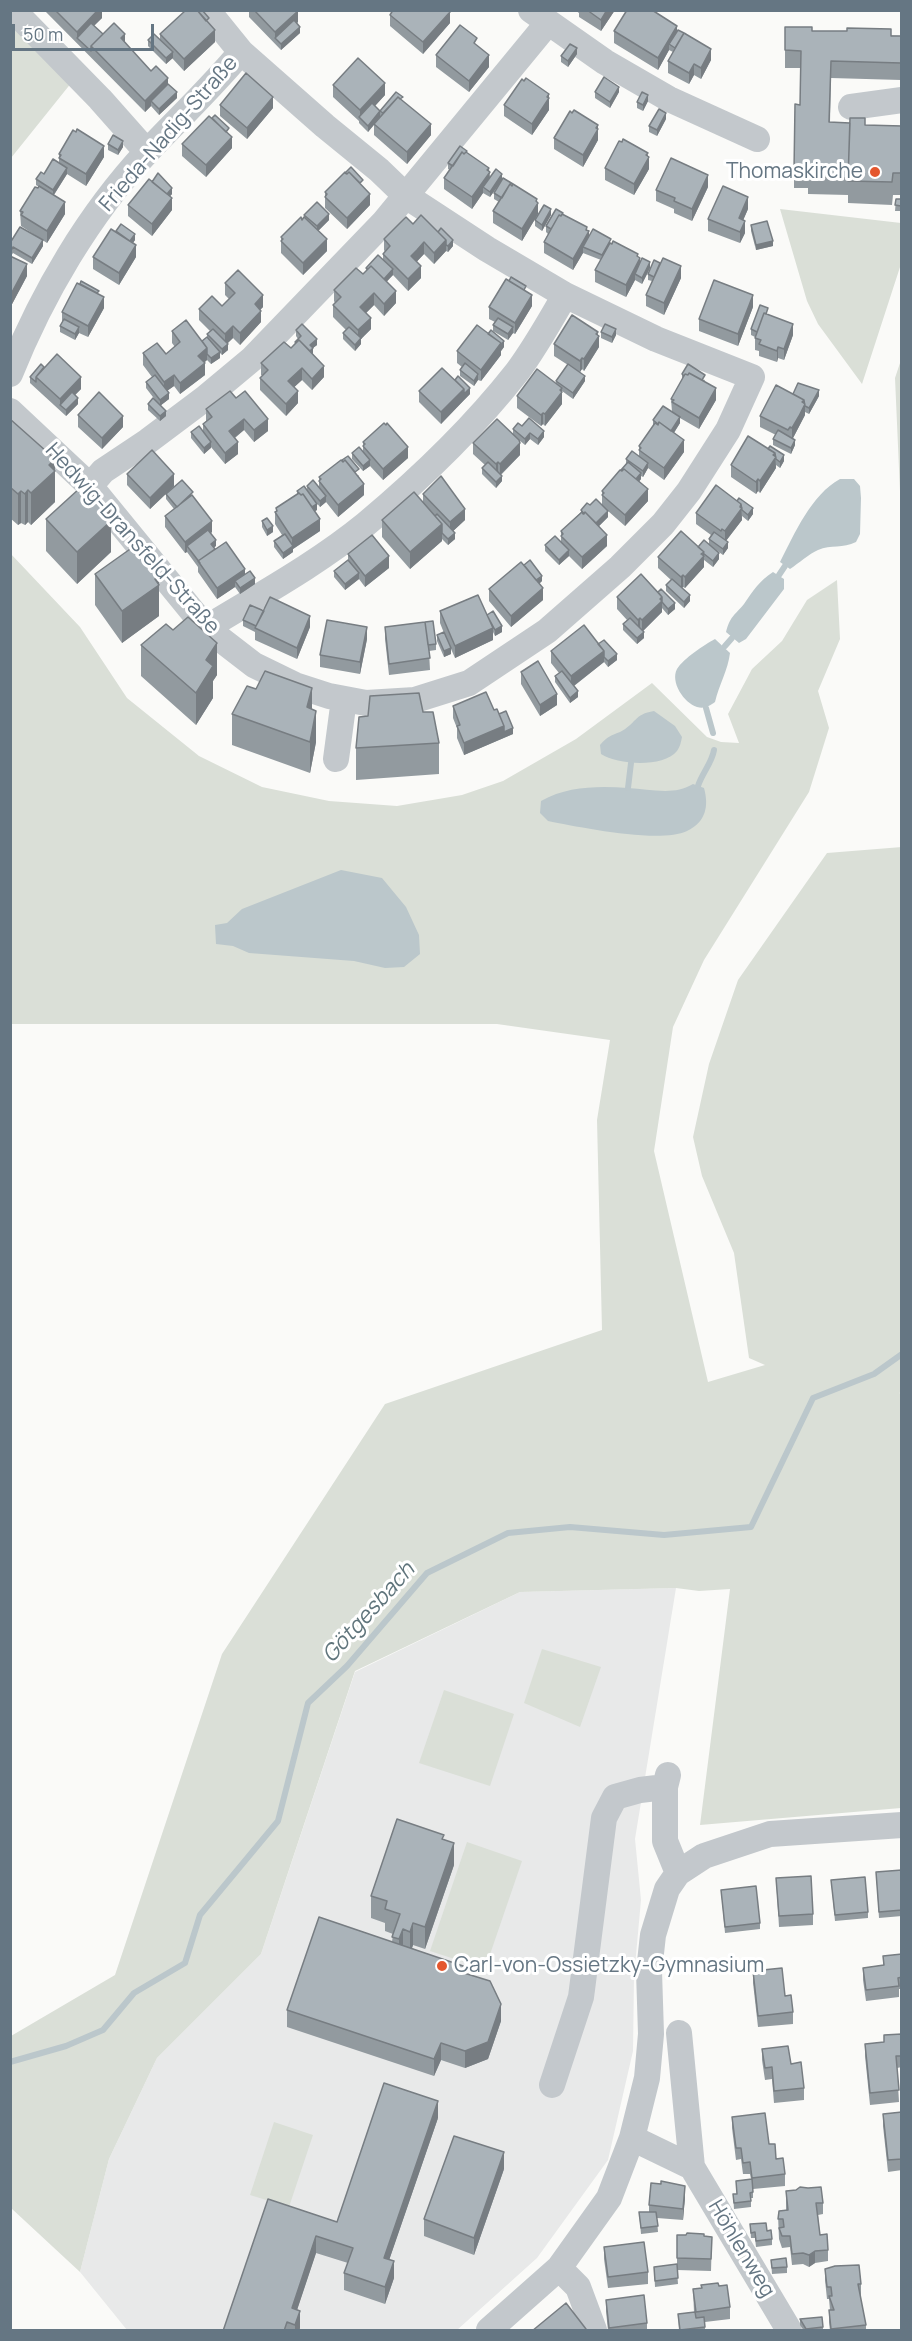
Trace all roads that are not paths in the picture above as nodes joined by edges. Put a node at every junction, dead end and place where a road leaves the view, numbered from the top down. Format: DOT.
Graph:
graph roads {
  1 [pos="13,10"];
  2 [pos="207,10"];
  3 [pos="539,17"];
  4 [pos="241,52"];
  5 [pos="902,100"];
  6 [pos="851,107"];
  7 [pos="757,139"];
  8 [pos="147,152"];
  9 [pos="406,196"];
  10 [pos="565,295"];
  11 [pos="10,374"];
  12 [pos="10,411"];
  13 [pos="90,486"];
  14 [pos="194,626"];
  15 [pos="344,699"];
  16 [pos="336,759"];
  17 [pos="902,1825"];
  18 [pos="678,1873"];
  19 [pos="679,2033"];
  20 [pos="552,2085"];
  21 [pos="633,2138"];
  22 [pos="692,2167"];
  23 [pos="559,2268"];
  24 [pos="489,2331"];
  25 [pos="594,2331"];
  26 [pos="789,2331"];
  1 -- 8 [label="street"];
  2 -- 4 [label="street"];
  3 -- 7 [label="street"];
  3 -- 9 [label="street"];
  4 -- 8 [label="street, Frieda-Nadig-Straße"];
  4 -- 9 [label="street"];
  5 -- 6 [label="street"];
  8 -- 11 [label="street, Frieda-Nadig-Straße"];
  9 -- 10 [label="street"];
  9 -- 13 [label="street"];
  10 -- 14 [label="street"];
  10 -- 15 [label="street, Hedwig-Dransfeld-Straße"];
  12 -- 13 [label="street, Hedwig-Dransfeld-Straße"];
  13 -- 14 [label="street, Hedwig-Dransfeld-Straße"];
  14 -- 15 [label="street, Hedwig-Dransfeld-Straße"];
  15 -- 16 [label="street"];
  17 -- 18 [label="street"];
  18 -- 20 [label="street"];
  18 -- 21 [label="street"];
  19 -- 22 [label="street, Höhlenweg"];
  21 -- 22 [label="street"];
  21 -- 23 [label="street"];
  22 -- 26 [label="street, Höhlenweg"];
  23 -- 24 [label="street"];
  23 -- 25 [label="street"];
}
